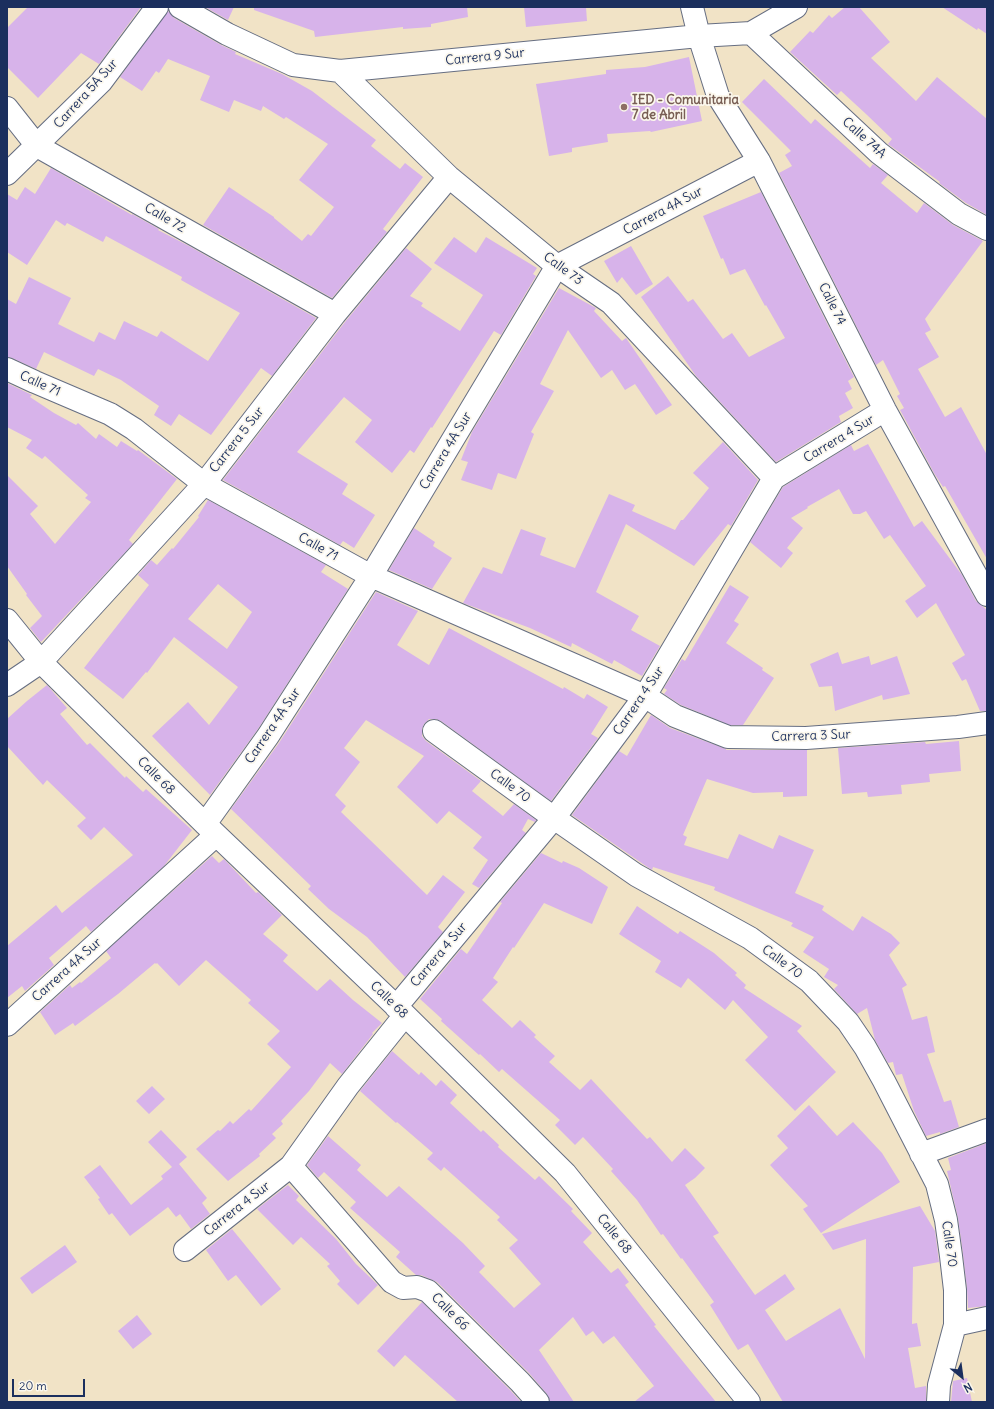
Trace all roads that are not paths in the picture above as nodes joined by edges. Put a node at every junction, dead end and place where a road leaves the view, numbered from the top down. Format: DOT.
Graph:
graph roads {
  1 [pos="157,7"];
  2 [pos="180,7"];
  3 [pos="692,7"];
  4 [pos="796,7"];
  5 [pos="751,33"];
  6 [pos="699,36"];
  7 [pos="340,70"];
  8 [pos="7,108"];
  9 [pos="38,146"];
  10 [pos="759,160"];
  11 [pos="7,174"];
  12 [pos="449,177"];
  13 [pos="987,229"];
  14 [pos="557,266"];
  15 [pos="335,314"];
  16 [pos="7,369"];
  17 [pos="886,410"];
  18 [pos="774,478"];
  19 [pos="204,484"];
  20 [pos="371,576"];
  21 [pos="987,595"];
  22 [pos="7,620"];
  23 [pos="41,662"];
  24 [pos="7,685"];
  25 [pos="645,696"];
  26 [pos="987,723"];
  27 [pos="434,731"];
  28 [pos="554,818"];
  29 [pos="210,829"];
  30 [pos="401,1011"];
  31 [pos="7,1025"];
  32 [pos="987,1130"];
  33 [pos="921,1154"];
  34 [pos="290,1166"];
  35 [pos="185,1250"];
  36 [pos="987,1318"];
  37 [pos="956,1325"];
  38 [pos="538,1402"];
  39 [pos="749,1402"];
  40 [pos="938,1402"];
  1 -- 9 [label="street, Carrera 5A Sur"];
  2 -- 7 [label="street, Carrera 9 Sur"];
  3 -- 6 [label="street, Calle 74"];
  4 -- 5 [label="street, Carrera 9 Sur"];
  5 -- 6 [label="street, Carrera 9 Sur"];
  5 -- 13 [label="street, Calle 74A"];
  6 -- 7 [label="street, Carrera 9 Sur"];
  6 -- 10 [label="street, Calle 74"];
  7 -- 12 [label="street, Calle 73"];
  8 -- 9 [label="street, Calle 72"];
  9 -- 11 [label="street, Carrera 5A Sur"];
  9 -- 15 [label="street, Calle 72"];
  10 -- 14 [label="street, Carrera 4A Sur"];
  10 -- 17 [label="street, Calle 74"];
  12 -- 14 [label="street, Calle 73"];
  12 -- 15 [label="street, Carrera 5 Sur"];
  14 -- 18 [label="street, Calle 73"];
  14 -- 20 [label="street, Carrera 4A Sur"];
  15 -- 19 [label="street, Carrera 5 Sur"];
  16 -- 19 [label="street, Calle 71"];
  17 -- 18 [label="street, Carrera 4 Sur"];
  17 -- 21 [label="street, Calle 74"];
  18 -- 25 [label="street, Carrera 4 Sur"];
  19 -- 20 [label="street, Calle 71"];
  19 -- 23 [label="street, Carrera 5 Sur"];
  20 -- 25 [label="street, Calle 71"];
  20 -- 29 [label="street, Carrera 4A Sur"];
  22 -- 23 [label="street, Calle 68"];
  23 -- 24 [label="street, Carrera 5 Sur"];
  23 -- 29 [label="street, Calle 68"];
  25 -- 26 [label="street, Carrera 3 Sur"];
  25 -- 28 [label="street, Carrera 4 Sur"];
  27 -- 28 [label="street, Calle 70"];
  28 -- 30 [label="street, Carrera 4 Sur"];
  28 -- 33 [label="street, Calle 70"];
  29 -- 30 [label="street, Calle 68"];
  29 -- 31 [label="street, Carrera 4A Sur"];
  30 -- 34 [label="street, Carrera 4 Sur"];
  30 -- 39 [label="street, Calle 68"];
  32 -- 33 [label="street"];
  33 -- 37 [label="street, Calle 70"];
  34 -- 35 [label="street, Carrera 4 Sur"];
  34 -- 38 [label="street, Calle 66"];
  36 -- 37 [label="street"];
  37 -- 40 [label="street"];
}
